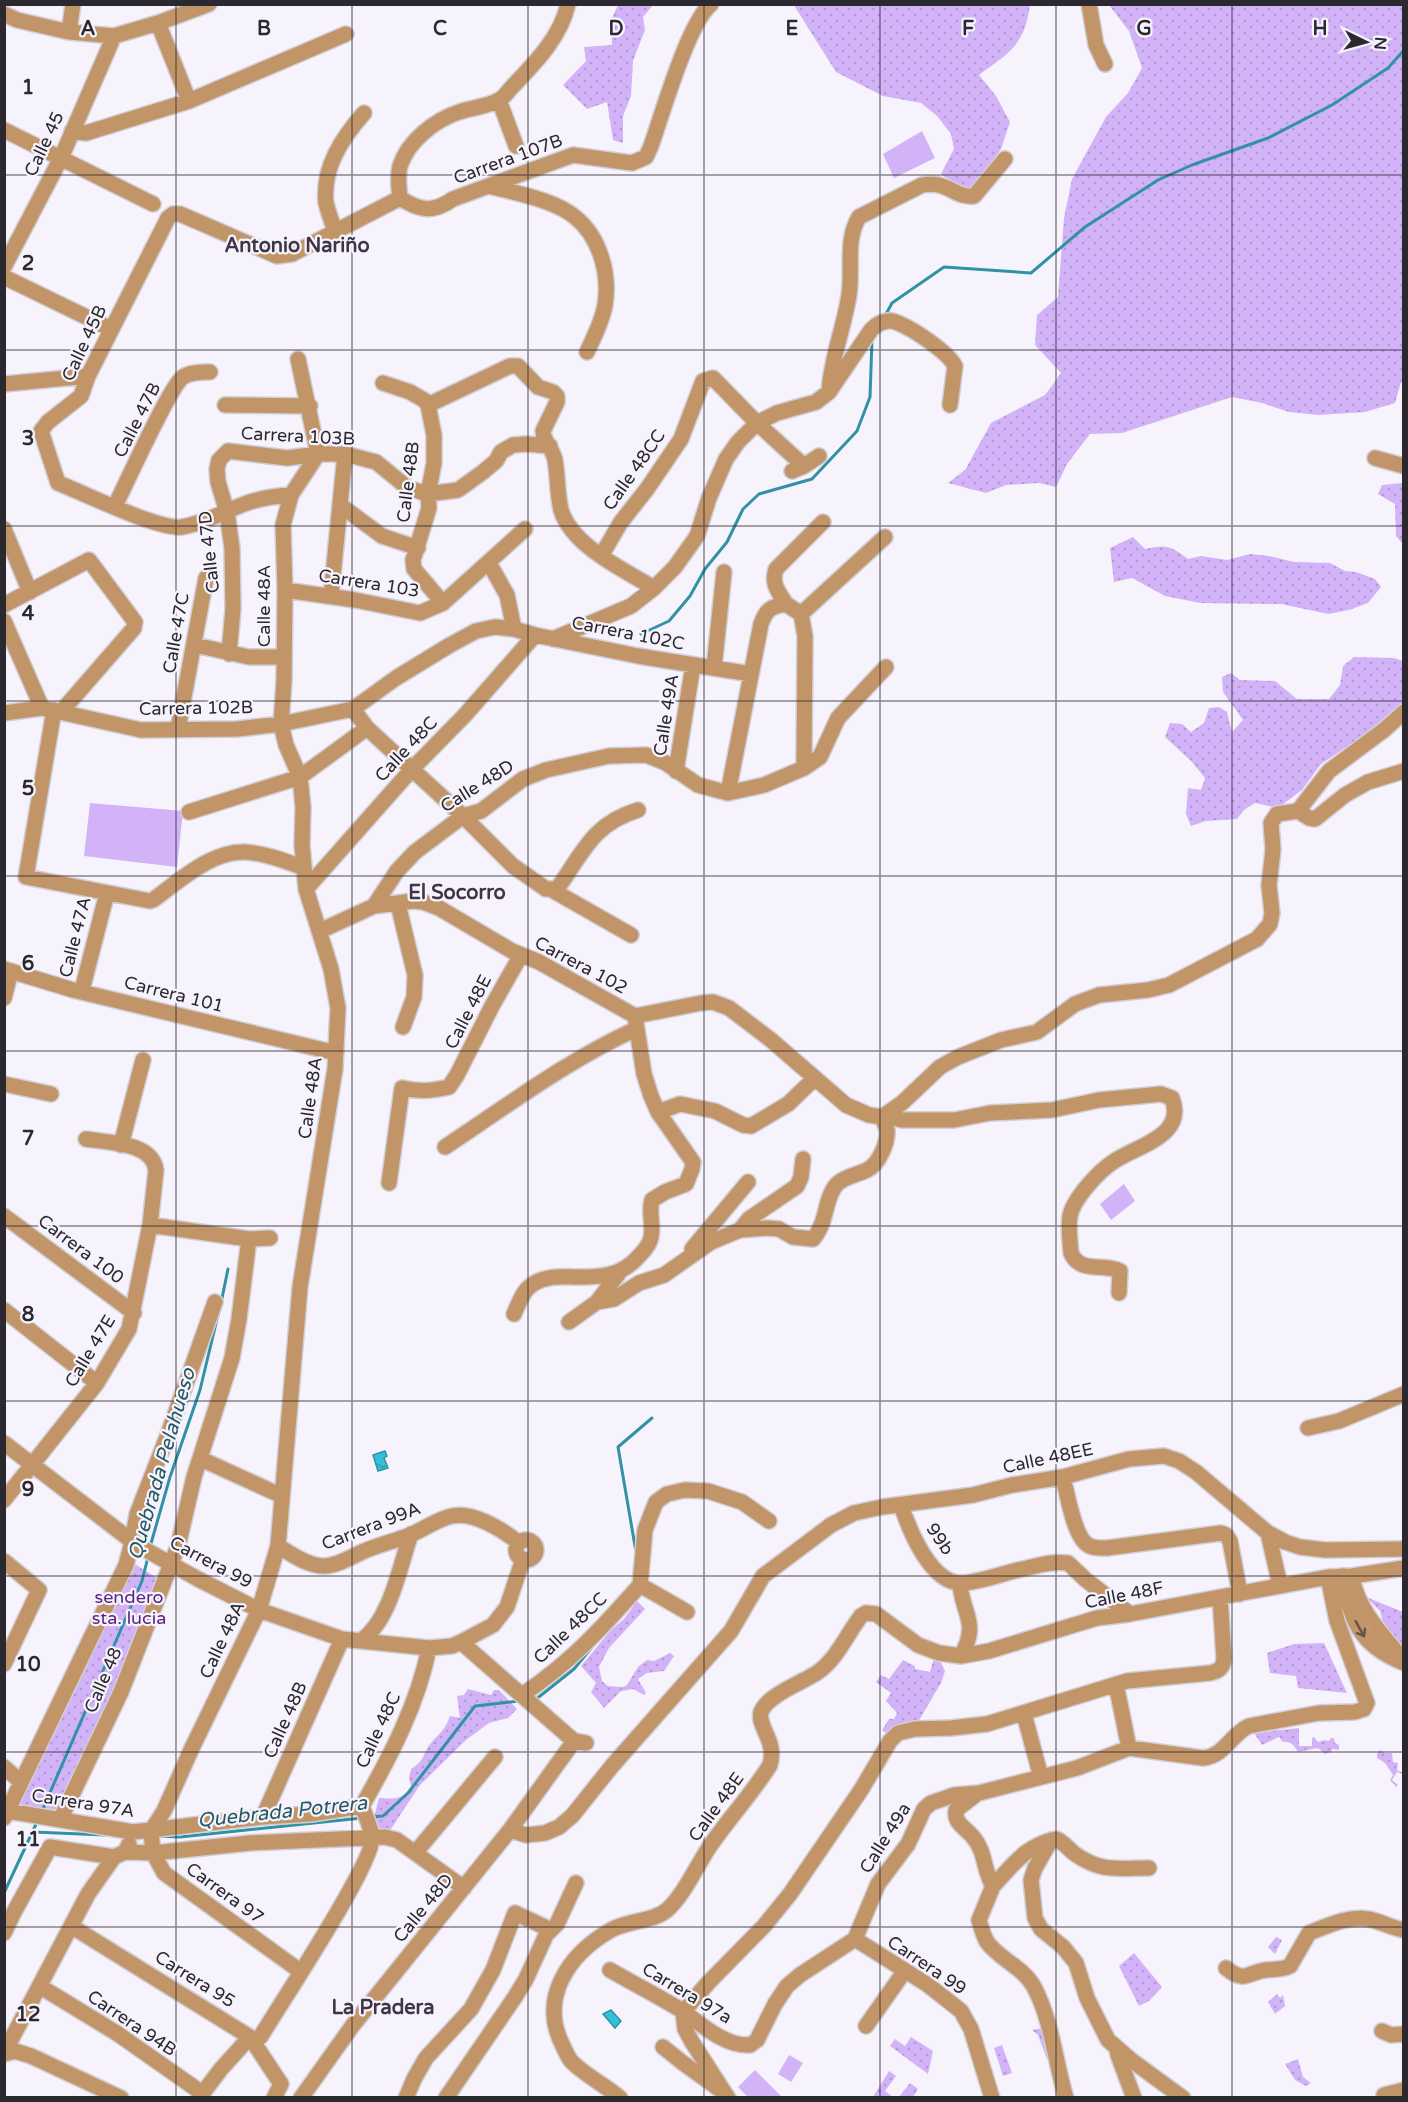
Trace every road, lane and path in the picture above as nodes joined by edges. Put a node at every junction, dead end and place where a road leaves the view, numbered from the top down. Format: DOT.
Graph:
graph roads {
  1 [pos="5,4"];
  2 [pos="73,4"];
  3 [pos="208,4"];
  4 [pos="568,4"];
  5 [pos="711,4"];
  6 [pos="1089,4"];
  7 [pos="4,9"];
  8 [pos="4,14"];
  9 [pos="158,23"];
  10 [pos="69,32"];
  11 [pos="346,34"];
  12 [pos="114,36"];
  13 [pos="1105,64"];
  14 [pos="499,100"];
  15 [pos="189,101"];
  16 [pos="364,112"];
  17 [pos="4,130"];
  18 [pos="72,131"];
  19 [pos="516,146"];
  20 [pos="61,158"];
  21 [pos="1005,159"];
  22 [pos="488,186"];
  23 [pos="400,198"];
  24 [pos="153,204"];
  25 [pos="335,231"];
  26 [pos="4,267"];
  27 [pos="4,277"];
  28 [pos="111,329"];
  29 [pos="587,352"];
  30 [pos="298,359"];
  31 [pos="210,372"];
  32 [pos="88,376"];
  33 [pos="382,383"];
  34 [pos="4,384"];
  35 [pos="829,392"];
  36 [pos="225,405"];
  37 [pos="428,405"];
  38 [pos="950,405"];
  39 [pos="309,406"];
  40 [pos="757,423"];
  41 [pos="550,446"];
  42 [pos="228,451"];
  43 [pos="318,454"];
  44 [pos="345,454"];
  45 [pos="819,456"];
  46 [pos="1375,458"];
  47 [pos="1404,466"];
  48 [pos="428,494"];
  49 [pos="291,495"];
  50 [pos="340,505"];
  51 [pos="115,506"];
  52 [pos="227,512"];
  53 [pos="823,522"];
  54 [pos="4,529"];
  55 [pos="525,529"];
  56 [pos="885,537"];
  57 [pos="418,548"];
  58 [pos="601,556"];
  59 [pos="489,563"];
  60 [pos="724,572"];
  61 [pos="206,578"];
  62 [pos="654,588"];
  63 [pos="285,590"];
  64 [pos="30,592"];
  65 [pos="331,596"];
  66 [pos="443,603"];
  67 [pos="786,604"];
  68 [pos="4,605"];
  69 [pos="801,614"];
  70 [pos="4,621"];
  71 [pos="513,628"];
  72 [pos="535,635"];
  73 [pos="553,639"];
  74 [pos="195,645"];
  75 [pos="229,654"];
  76 [pos="284,657"];
  77 [pos="693,665"];
  78 [pos="886,667"];
  79 [pos="714,668"];
  80 [pos="751,674"];
  81 [pos="353,709"];
  82 [pos="52,710"];
  83 [pos="1404,712"];
  84 [pos="4,713"];
  85 [pos="281,724"];
  86 [pos="367,728"];
  87 [pos="178,729"];
  88 [pos="671,767"];
  89 [pos="412,768"];
  90 [pos="804,768"];
  91 [pos="1404,771"];
  92 [pos="300,777"];
  93 [pos="735,792"];
  94 [pos="638,810"];
  95 [pos="189,812"];
  96 [pos="1298,812"];
  97 [pos="463,816"];
  98 [pos="304,868"];
  99 [pos="557,887"];
  100 [pos="306,889"];
  101 [pos="106,892"];
  102 [pos="398,904"];
  103 [pos="374,906"];
  104 [pos="320,931"];
  105 [pos="631,935"];
  106 [pos="521,955"];
  107 [pos="8,970"];
  108 [pos="82,990"];
  109 [pos="4,998"];
  110 [pos="636,1022"];
  111 [pos="403,1027"];
  112 [pos="336,1053"];
  113 [pos="143,1060"];
  114 [pos="814,1078"];
  115 [pos="4,1084"];
  116 [pos="51,1094"];
  117 [pos="658,1112"];
  118 [pos="886,1115"];
  119 [pos="86,1139"];
  120 [pos="121,1145"];
  121 [pos="445,1147"];
  122 [pos="803,1159"];
  123 [pos="748,1182"];
  124 [pos="389,1183"];
  125 [pos="4,1216"];
  126 [pos="150,1225"];
  127 [pos="740,1230"];
  128 [pos="270,1238"];
  129 [pos="249,1239"];
  130 [pos="680,1263"];
  131 [pos="619,1273"];
  132 [pos="1119,1293"];
  133 [pos="215,1302"];
  134 [pos="597,1302"];
  135 [pos="4,1310"];
  136 [pos="134,1313"];
  137 [pos="514,1314"];
  138 [pos="569,1322"];
  139 [pos="97,1383"];
  140 [pos="1404,1394"];
  141 [pos="1308,1428"];
  142 [pos="4,1443"];
  143 [pos="201,1459"];
  144 [pos="33,1464"];
  145 [pos="1063,1477"];
  146 [pos="282,1496"];
  147 [pos="4,1500"];
  148 [pos="901,1505"];
  149 [pos="769,1521"];
  150 [pos="1268,1533"];
  151 [pos="411,1534"];
  152 [pos="135,1543"];
  153 [pos="278,1546"];
  154 [pos="1404,1549"];
  155 [pos="4,1561"];
  156 [pos="168,1562"];
  157 [pos="1404,1569"];
  158 [pos="1341,1576"];
  159 [pos="960,1583"];
  160 [pos="640,1585"];
  161 [pos="1280,1585"];
  162 [pos="1240,1594"];
  163 [pos="1220,1597"];
  164 [pos="259,1610"];
  165 [pos="687,1612"];
  166 [pos="866,1613"];
  167 [pos="1130,1614"];
  168 [pos="342,1639"];
  169 [pos="361,1641"];
  170 [pos="461,1642"];
  171 [pos="429,1648"];
  172 [pos="960,1656"];
  173 [pos="5,1660"];
  174 [pos="1404,1662"];
  175 [pos="1116,1684"];
  176 [pos="523,1696"];
  177 [pos="1024,1714"];
  178 [pos="1129,1748"];
  179 [pos="495,1757"];
  180 [pos="4,1767"];
  181 [pos="1041,1777"];
  182 [pos="21,1782"];
  183 [pos="979,1793"];
  184 [pos="363,1808"];
  185 [pos="12,1814"];
  186 [pos="263,1817"];
  187 [pos="55,1819"];
  188 [pos="510,1830"];
  189 [pos="151,1832"];
  190 [pos="372,1835"];
  191 [pos="1051,1840"];
  192 [pos="126,1845"];
  193 [pos="153,1852"];
  194 [pos="416,1852"];
  195 [pos="1149,1868"];
  196 [pos="576,1883"];
  197 [pos="993,1886"];
  198 [pos="464,1888"];
  199 [pos="71,1926"];
  200 [pos="551,1930"];
  201 [pos="1404,1930"];
  202 [pos="4,1933"];
  203 [pos="855,1940"];
  204 [pos="1226,1968"];
  205 [pos="610,1970"];
  206 [pos="300,1971"];
  207 [pos="904,1972"];
  208 [pos="41,1987"];
  209 [pos="683,2012"];
  210 [pos="866,2026"];
  211 [pos="1382,2031"];
  212 [pos="1404,2034"];
  213 [pos="252,2040"];
  214 [pos="663,2047"];
  215 [pos="1118,2049"];
  216 [pos="4,2054"];
  217 [pos="1404,2090"];
  218 [pos="277,2091"];
  219 [pos="200,2095"];
  220 [pos="1384,2095"];
  221 [pos="614,2096"];
  222 [pos="728,2096"];
  223 [pos="121,2097"];
  224 [pos="301,2097"];
  225 [pos="406,2097"];
  226 [pos="446,2097"];
  227 [pos="992,2097"];
  228 [pos="1066,2097"];
  229 [pos="1134,2097"];
  230 [pos="1183,2097"];
  1 -- 7 [label="street"];
  2 -- 10 [label="street"];
  3 -- 9 [label="street"];
  4 -- 14 [label="street"];
  5 -- 22 [label="street, Carrera 107B"];
  6 -- 13 [label="street"];
  8 -- 10 [label="street"];
  9 -- 12 [label="street"];
  9 -- 15 [label="street"];
  10 -- 12 [label="street"];
  11 -- 15 [label="street"];
  12 -- 18 [label="street, Calle 45"];
  14 -- 19 [label="street"];
  14 -- 23 [label="street"];
  15 -- 18 [label="street"];
  16 -- 25 [label="street"];
  17 -- 20 [label="street"];
  18 -- 20 [label="street, Calle 45"];
  20 -- 24 [label="street"];
  20 -- 26 [label="street, Calle 45"];
  21 -- 35 [label="street"];
  22 -- 23 [label="street, Carrera 107B"];
  22 -- 29 [label="street"];
  23 -- 25 [label="street"];
  25 -- 28 [label="street, Calle 45B"];
  27 -- 28 [label="street"];
  28 -- 32 [label="street, Calle 45B"];
  30 -- 39 [label="street"];
  31 -- 51 [label="street, Calle 47B"];
  32 -- 34 [label="street"];
  32 -- 51 [label="street, Calle 45B"];
  33 -- 37 [label="street"];
  35 -- 38 [label="street"];
  35 -- 40 [label="street"];
  36 -- 39 [label="street"];
  37 -- 41 [label="street"];
  37 -- 48 [label="street, Calle 48B"];
  39 -- 43 [label="street"];
  40 -- 45 [label="street"];
  40 -- 58 [label="street, Calle 48CC"];
  40 -- 62 [label="street"];
  41 -- 48 [label="street"];
  41 -- 58 [label="street"];
  42 -- 43 [label="street, Carrera 103B"];
  42 -- 52 [label="street, Calle 47D"];
  43 -- 44 [label="street, Carrera 103B"];
  43 -- 49 [label="street, Calle 48A"];
  44 -- 48 [label="street, Carrera 103B"];
  44 -- 50 [label="street"];
  46 -- 47 [label="street"];
  48 -- 57 [label="street, Calle 48B"];
  49 -- 52 [label="street"];
  49 -- 63 [label="street, Calle 48A"];
  50 -- 57 [label="street"];
  50 -- 65 [label="street"];
  51 -- 52 [label="street"];
  52 -- 75 [label="street, Calle 47D"];
  53 -- 67 [label="street"];
  54 -- 64 [label="street"];
  55 -- 59 [label="street, Carrera 103"];
  56 -- 69 [label="street"];
  57 -- 66 [label="street, Calle 48B"];
  58 -- 62 [label="street"];
  59 -- 66 [label="street, Carrera 103"];
  59 -- 71 [label="street"];
  60 -- 79 [label="street"];
  61 -- 74 [label="street, Calle 47C"];
  62 -- 73 [label="street"];
  63 -- 65 [label="street, Carrera 103"];
  63 -- 76 [label="street, Calle 48A"];
  64 -- 68 [label="street"];
  64 -- 82 [label="street"];
  65 -- 66 [label="street, Carrera 103"];
  67 -- 69 [label="street"];
  67 -- 80 [label="street"];
  69 -- 90 [label="street"];
  70 -- 82 [label="street"];
  71 -- 72 [label="street, Carrera 102B"];
  71 -- 81 [label="street, Carrera 102B"];
  72 -- 73 [label="street, Carrera 102C"];
  72 -- 89 [label="street, Calle 48C"];
  73 -- 77 [label="street, Carrera 102C"];
  74 -- 75 [label="street"];
  74 -- 87 [label="street, Calle 47C"];
  75 -- 76 [label="street"];
  76 -- 85 [label="street, Calle 48A"];
  77 -- 79 [label="street, Carrera 102C"];
  77 -- 88 [label="street, Calle 49A"];
  78 -- 90 [label="street"];
  79 -- 80 [label="street, Carrera 102C"];
  80 -- 93 [label="street"];
  81 -- 85 [label="street, Carrera 102B"];
  81 -- 86 [label="street"];
  82 -- 84 [label="street, Carrera 102B"];
  82 -- 87 [label="street, Carrera 102B"];
  82 -- 101 [label="street"];
  83 -- 96 [label="street"];
  85 -- 87 [label="street, Carrera 102B"];
  85 -- 92 [label="street, Calle 48A"];
  86 -- 89 [label="street"];
  86 -- 92 [label="street"];
  88 -- 93 [label="street, Calle 48D"];
  88 -- 97 [label="street, Calle 48D"];
  89 -- 97 [label="street"];
  89 -- 100 [label="street, Calle 48C"];
  90 -- 93 [label="street"];
  91 -- 96 [label="street"];
  92 -- 95 [label="street"];
  92 -- 98 [label="street, Calle 48A"];
  94 -- 99 [label="street"];
  96 -- 118 [label="street"];
  97 -- 99 [label="street"];
  97 -- 103 [label="street, Calle 48D"];
  98 -- 100 [label="street, Calle 48A"];
  98 -- 101 [label="street"];
  99 -- 105 [label="street"];
  100 -- 104 [label="street, Calle 48A"];
  101 -- 108 [label="street, Calle 47A"];
  102 -- 103 [label="street, Carrera 102"];
  102 -- 106 [label="street, Carrera 102"];
  102 -- 111 [label="street"];
  103 -- 104 [label="street, Carrera 102"];
  104 -- 112 [label="street, Calle 48A"];
  106 -- 110 [label="street, Carrera 102"];
  106 -- 124 [label="street, Calle 48E"];
  107 -- 108 [label="street, Carrera 101"];
  107 -- 109 [label="street"];
  108 -- 112 [label="street, Carrera 101"];
  110 -- 114 [label="street"];
  110 -- 117 [label="street"];
  110 -- 121 [label="street"];
  112 -- 146 [label="street, Calle 48A"];
  113 -- 120 [label="street"];
  114 -- 117 [label="street"];
  114 -- 118 [label="street"];
  115 -- 116 [label="street"];
  117 -- 131 [label="street"];
  118 -- 127 [label="street"];
  118 -- 132 [label="street"];
  119 -- 120 [label="street"];
  120 -- 126 [label="street, Calle 47E"];
  122 -- 127 [label="street"];
  123 -- 130 [label="street"];
  125 -- 136 [label="street, Carrera 100"];
  126 -- 129 [label="street"];
  126 -- 136 [label="street, Calle 47E"];
  127 -- 130 [label="street"];
  128 -- 129 [label="street"];
  129 -- 143 [label="street, Calle 48"];
  130 -- 134 [label="street"];
  131 -- 134 [label="street"];
  131 -- 137 [label="street"];
  133 -- 152 [label="street, Calle 48"];
  134 -- 138 [label="street"];
  135 -- 139 [label="street"];
  136 -- 139 [label="street, Calle 47E"];
  139 -- 144 [label="street, Calle 47E"];
  140 -- 141 [label="street"];
  142 -- 144 [label="street, Carrera 99"];
  143 -- 146 [label="street"];
  143 -- 156 [label="street, Calle 48"];
  144 -- 147 [label="street, Calle 47E"];
  144 -- 152 [label="street, Carrera 99"];
  145 -- 148 [label="street, Calle 48EE"];
  145 -- 150 [label="street, Calle 48EE"];
  145 -- 162 [label="street"];
  146 -- 153 [label="street, Calle 48A"];
  148 -- 159 [label="street, 99b"];
  148 -- 188 [label="street, Calle 48EE"];
  149 -- 160 [label="street"];
  150 -- 154 [label="street, Calle 48EE"];
  150 -- 161 [label="street"];
  151 -- 153 [label="street, Carrera 99A"];
  151 -- 169 [label="street"];
  151 -- 170 [label="street, Carrera 99A"];
  152 -- 156 [label="street, Carrera 99"];
  152 -- 182 [label="street, Calle 48"];
  153 -- 164 [label="street, Calle 48A"];
  155 -- 173 [label="street"];
  156 -- 164 [label="street, Carrera 99"];
  156 -- 187 [label="street, Calle 48"];
  157 -- 158 [label="street, Calle 48F"];
  158 -- 161 [label="street, Calle 48F"];
  158 -- 174 [label="street"];
  158 -- 178 [label="street"];
  159 -- 167 [label="street"];
  159 -- 172 [label="street"];
  160 -- 165 [label="street"];
  160 -- 176 [label="street, Calle 48CC"];
  161 -- 162 [label="street, Calle 48F"];
  162 -- 163 [label="street, Calle 48F"];
  163 -- 167 [label="street, Calle 48F"];
  163 -- 175 [label="street"];
  164 -- 168 [label="street, Carrera 99"];
  164 -- 189 [label="street, Calle 48A"];
  166 -- 172 [label="street, Calle 48F"];
  166 -- 221 [label="street, Calle 48E"];
  167 -- 172 [label="street, Calle 48F"];
  168 -- 169 [label="street, Carrera 99"];
  168 -- 186 [label="street, Calle 48B"];
  169 -- 171 [label="street, Carrera 99"];
  170 -- 171 [label="street"];
  170 -- 176 [label="street"];
  171 -- 184 [label="street, Calle 48C"];
  175 -- 177 [label="street"];
  175 -- 178 [label="street"];
  176 -- 188 [label="street, Calle 48D"];
  177 -- 181 [label="street"];
  177 -- 209 [label="street"];
  178 -- 181 [label="street, Calle 49a"];
  179 -- 194 [label="street"];
  180 -- 182 [label="street"];
  181 -- 183 [label="street, Calle 49a"];
  182 -- 185 [label="street, Calle 48"];
  183 -- 197 [label="street"];
  183 -- 203 [label="street, Calle 49a"];
  184 -- 186 [label="street, Carrera 97A"];
  184 -- 190 [label="street"];
  185 -- 187 [label="street, Carrera 97A"];
  186 -- 189 [label="street, Carrera 97A"];
  187 -- 192 [label="street, Carrera 97A"];
  188 -- 198 [label="street, Calle 48D"];
  189 -- 192 [label="street, Carrera 97A"];
  189 -- 193 [label="street, Carrera 97"];
  190 -- 193 [label="street, Carrera 97A"];
  190 -- 194 [label="street, Carrera 97A"];
  190 -- 206 [label="street"];
  191 -- 195 [label="street"];
  191 -- 197 [label="street"];
  191 -- 215 [label="street"];
  192 -- 193 [label="street, Carrera 97A"];
  192 -- 199 [label="street"];
  192 -- 202 [label="street"];
  193 -- 206 [label="street, Carrera 97"];
  194 -- 198 [label="street, Carrera 97A"];
  196 -- 200 [label="street"];
  197 -- 228 [label="street"];
  198 -- 224 [label="street, Calle 48D"];
  199 -- 208 [label="street"];
  199 -- 213 [label="street, Carrera 95"];
  200 -- 225 [label="street"];
  200 -- 226 [label="street"];
  201 -- 204 [label="street"];
  203 -- 207 [label="street, Carrera 99"];
  203 -- 209 [label="street, Carrera 97a"];
  205 -- 209 [label="street, Carrera 97a"];
  206 -- 213 [label="street"];
  207 -- 210 [label="street"];
  207 -- 227 [label="street, Carrera 99"];
  208 -- 216 [label="street"];
  208 -- 219 [label="street, Carrera 94B"];
  209 -- 222 [label="street"];
  211 -- 212 [label="street"];
  213 -- 218 [label="street, Carrera 95"];
  213 -- 219 [label="street"];
  214 -- 222 [label="street"];
  215 -- 229 [label="street"];
  215 -- 230 [label="street"];
  216 -- 223 [label="street"];
  217 -- 220 [label="street"];
}
